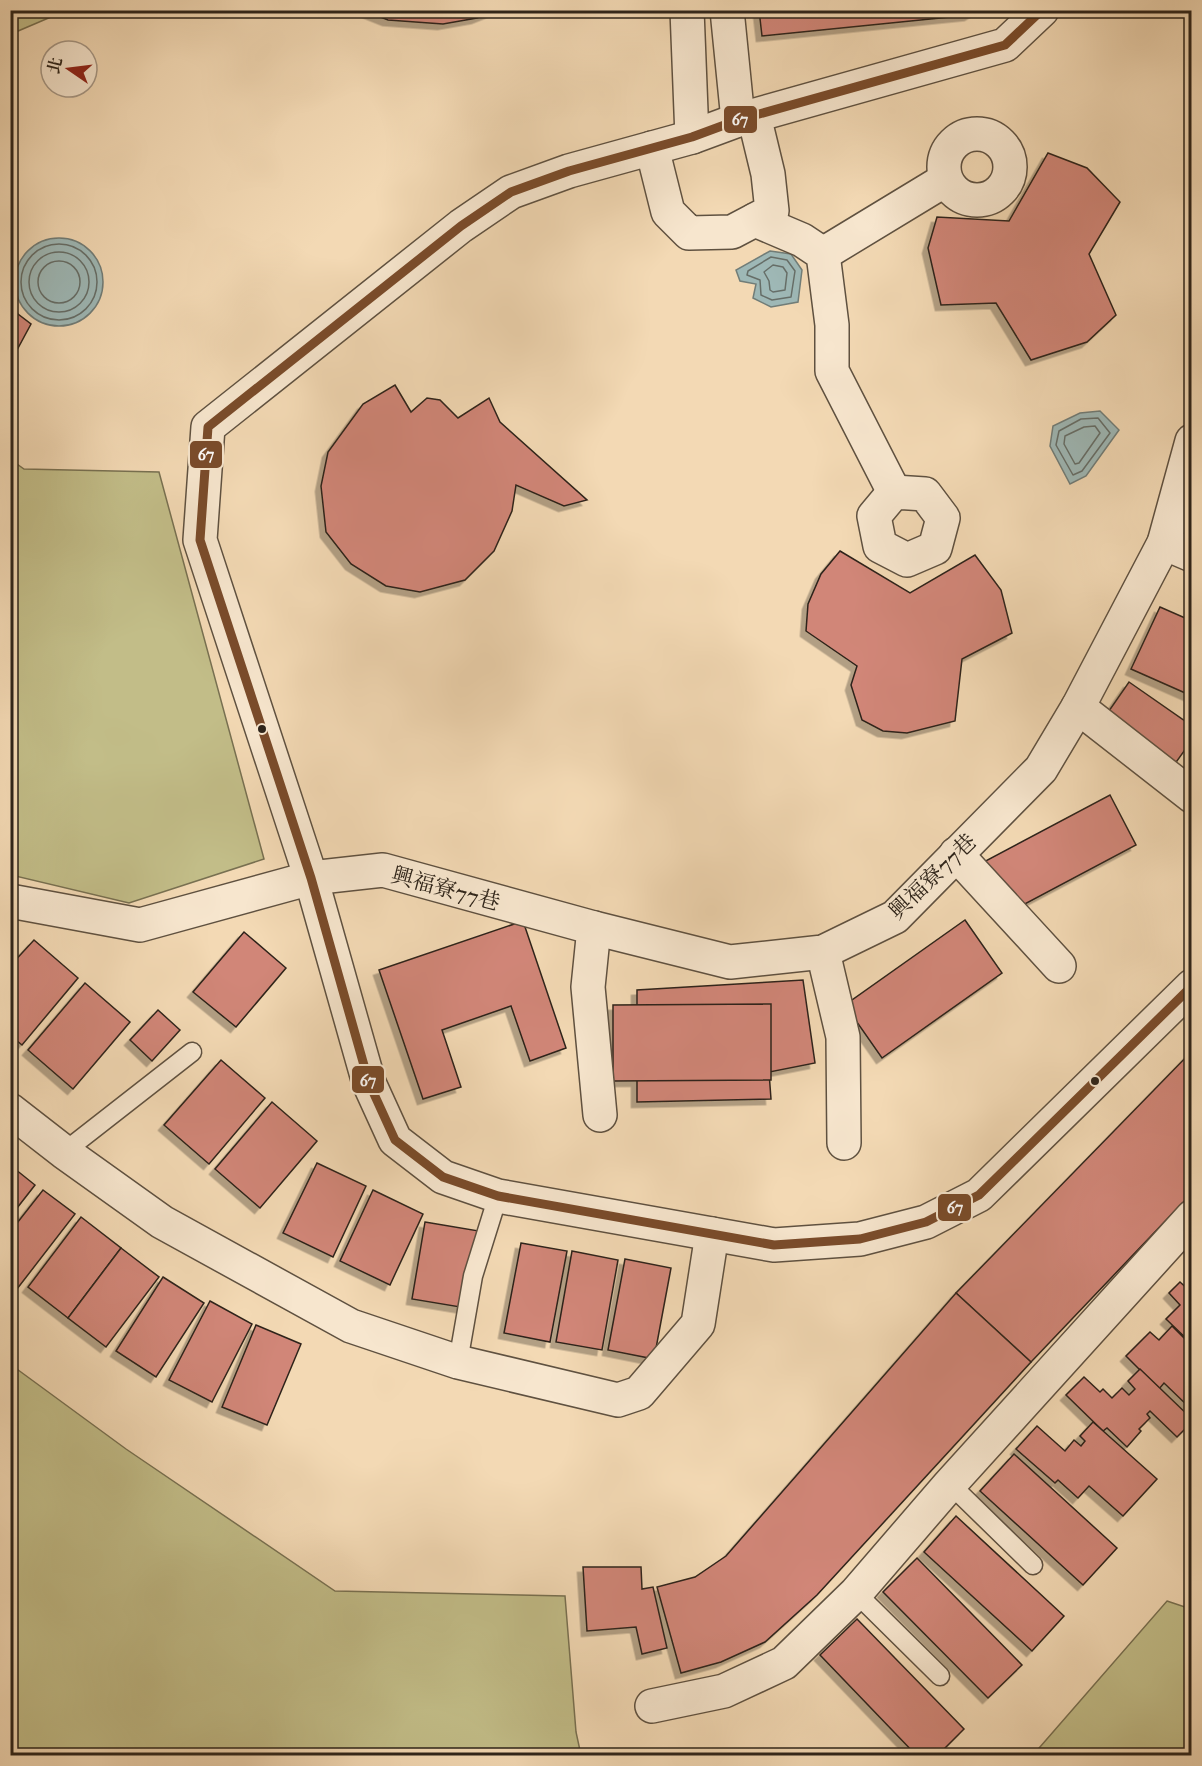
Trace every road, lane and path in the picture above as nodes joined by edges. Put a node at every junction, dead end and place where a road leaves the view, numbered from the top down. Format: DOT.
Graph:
graph roads {
  1 [pos="687,10"];
  2 [pos="727,10"];
  3 [pos="1042,10"];
  4 [pos="746,118"];
  5 [pos="692,137"];
  6 [pos="652,148"];
  7 [pos="945,180"];
  8 [pos="755,220"];
  9 [pos="823,254"];
  10 [pos="1191,441"];
  11 [pos="894,492"];
  12 [pos="1178,549"];
  13 [pos="1078,707"];
  14 [pos="1191,796"];
  15 [pos="956,854"];
  16 [pos="311,878"];
  17 [pos="10,901"];
  18 [pos="594,928"];
  19 [pos="823,952"];
  20 [pos="1059,966"];
  21 [pos="1190,991"];
  22 [pos="192,1052"];
  23 [pos="10,1110"];
  24 [pos="600,1115"];
  25 [pos="844,1143"];
  26 [pos="64,1152"];
  27 [pos="498,1196"];
  28 [pos="1191,1217"];
  29 [pos="712,1234"];
  30 [pos="458,1362"];
  31 [pos="950,1484"];
  32 [pos="1033,1565"];
  33 [pos="856,1593"];
  34 [pos="940,1676"];
  35 [pos="652,1706"];
  1 -- 5 [label="street"];
  2 -- 4 [label="street"];
  3 -- 4 [label="street"];
  4 -- 5 [label="street"];
  4 -- 8 [label="street"];
  5 -- 6 [label="street"];
  6 -- 8 [label="street"];
  6 -- 16 [label="street"];
  7 -- 9 [label="street"];
  8 -- 9 [label="street"];
  9 -- 11 [label="street"];
  10 -- 12 [label="street, 興福寮77巷"];
  12 -- 13 [label="street, 興福寮77巷"];
  13 -- 14 [label="street"];
  13 -- 15 [label="street, 興福寮77巷"];
  15 -- 19 [label="street, 興福寮77巷"];
  15 -- 20 [label="street"];
  16 -- 17 [label="street, 興福寮77巷"];
  16 -- 18 [label="street, 興福寮77巷"];
  16 -- 27 [label="street"];
  18 -- 19 [label="street, 興福寮77巷"];
  18 -- 24 [label="street"];
  19 -- 25 [label="street"];
  21 -- 29 [label="street"];
  22 -- 26 [label="lane"];
  23 -- 26 [label="street"];
  26 -- 30 [label="street"];
  27 -- 29 [label="street"];
  27 -- 30 [label="lane"];
  28 -- 31 [label="street"];
  29 -- 30 [label="street"];
  31 -- 32 [label="lane"];
  31 -- 33 [label="street"];
  33 -- 34 [label="lane"];
  33 -- 35 [label="street"];
}
